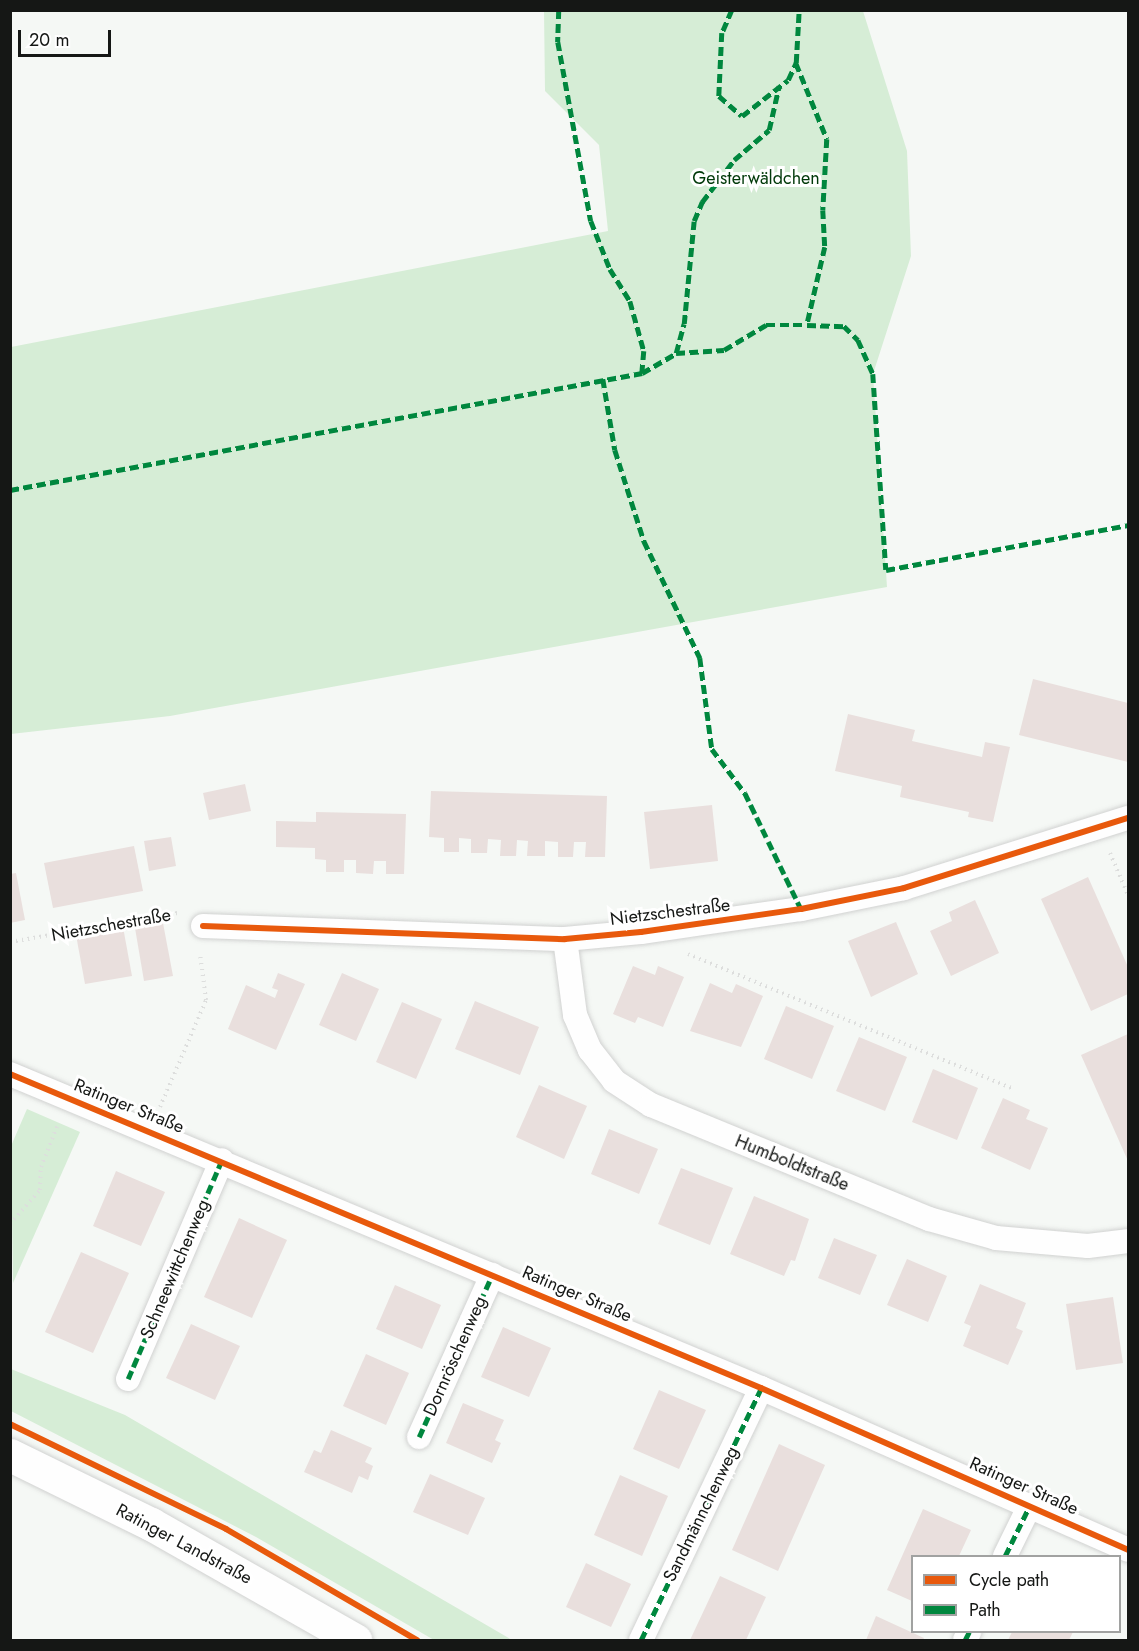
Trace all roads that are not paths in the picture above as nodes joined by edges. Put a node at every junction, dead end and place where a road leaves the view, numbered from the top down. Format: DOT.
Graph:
graph roads {
  1 [pos="1128,818"];
  2 [pos="203,926"];
  3 [pos="565,939"];
  4 [pos="10,1074"];
  5 [pos="222,1160"];
  6 [pos="1128,1241"];
  7 [pos="492,1275"];
  8 [pos="128,1379"];
  9 [pos="761,1388"];
  10 [pos="419,1437"];
  11 [pos="10,1455"];
  12 [pos="1030,1505"];
  13 [pos="1128,1550"];
  14 [pos="1006,1555"];
  15 [pos="355,1641"];
  16 [pos="641,1641"];
  1 -- 3 [label="street, Nietzschestraße"];
  2 -- 3 [label="street, Nietzschestraße"];
  3 -- 6 [label="street, Humboldtstraße"];
  4 -- 5 [label="street, Ratinger Straße"];
  5 -- 7 [label="street, Ratinger Straße"];
  5 -- 8 [label="street, Schneewittchenweg"];
  7 -- 9 [label="street, Ratinger Straße"];
  7 -- 10 [label="street, Dornröschenweg"];
  9 -- 12 [label="street, Ratinger Straße"];
  9 -- 16 [label="street, Sandmännchenweg"];
  11 -- 15 [label="main road, Ratinger Landstraße"];
  12 -- 13 [label="street, Ratinger Straße"];
  12 -- 14 [label="street"];
}
